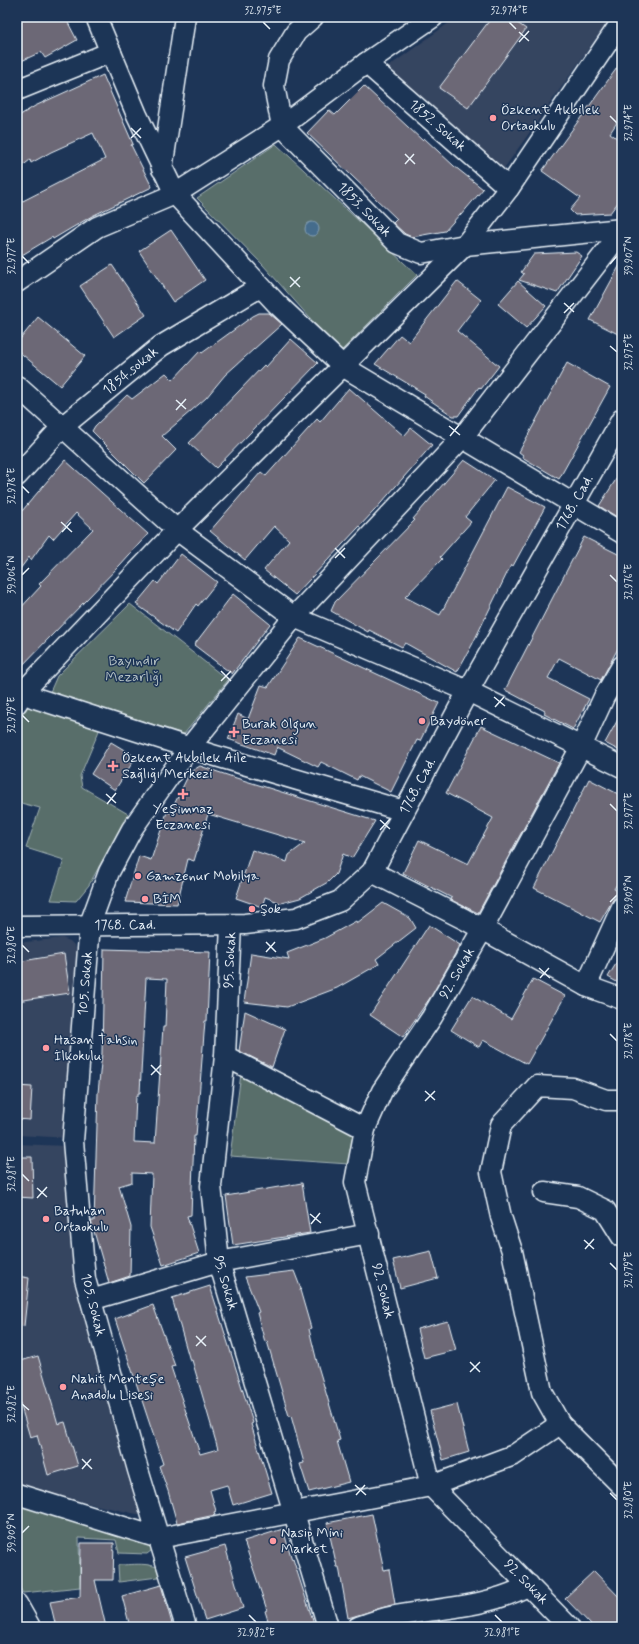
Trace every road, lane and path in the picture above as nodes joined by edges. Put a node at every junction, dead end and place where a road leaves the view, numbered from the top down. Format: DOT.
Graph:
graph roads {
  1 [pos="96,17"];
  2 [pos="184,17"];
  3 [pos="313,17"];
  4 [pos="433,17"];
  5 [pos="622,21"];
  6 [pos="111,52"];
  7 [pos="366,63"];
  8 [pos="17,90"];
  9 [pos="282,126"];
  10 [pos="162,169"];
  11 [pos="509,188"];
  12 [pos="175,194"];
  13 [pos="622,230"];
  14 [pos="465,245"];
  15 [pos="17,282"];
  16 [pos="260,287"];
  17 [pos="344,367"];
  18 [pos="17,386"];
  19 [pos="622,419"];
  20 [pos="62,427"];
  21 [pos="462,438"];
  22 [pos="17,476"];
  23 [pos="575,503"];
  24 [pos="177,530"];
  25 [pos="622,533"];
  26 [pos="294,617"];
  27 [pos="622,666"];
  28 [pos="468,691"];
  29 [pos="19,695"];
  30 [pos="581,747"];
  31 [pos="189,748"];
  32 [pos="622,768"];
  33 [pos="404,811"];
  34 [pos="372,872"];
  35 [pos="622,907"];
  36 [pos="90,924"];
  37 [pos="231,925"];
  38 [pos="17,926"];
  39 [pos="482,930"];
  40 [pos="586,986"];
  41 [pos="622,999"];
  42 [pos="225,1056"];
  43 [pos="622,1100"];
  44 [pos="365,1129"];
  45 [pos="544,1192"];
  46 [pos="369,1234"];
  47 [pos="622,1237"];
  48 [pos="218,1262"];
  49 [pos="91,1300"];
  50 [pos="560,1424"];
  51 [pos="431,1486"];
  52 [pos="622,1486"];
  53 [pos="17,1494"];
  54 [pos="294,1512"];
  55 [pos="159,1538"];
  56 [pos="529,1585"];
  57 [pos="17,1604"];
  58 [pos="30,1627"];
  59 [pos="186,1627"];
  60 [pos="328,1627"];
  61 [pos="358,1627"];
  62 [pos="569,1627"];
  1 -- 6 [label="street"];
  2 -- 10 [label="street"];
  3 -- 9 [label="street"];
  4 -- 7 [label="street"];
  5 -- 11 [label="street"];
  6 -- 8 [label="street"];
  6 -- 10 [label="street"];
  7 -- 9 [label="street"];
  7 -- 11 [label="street, 1852. Sokak"];
  9 -- 12 [label="street"];
  9 -- 14 [label="street, 1853. Sokak"];
  10 -- 12 [label="street"];
  11 -- 14 [label="street"];
  12 -- 15 [label="street"];
  12 -- 16 [label="street"];
  13 -- 14 [label="street, 1853. Sokak"];
  13 -- 21 [label="street, 105. Sokak"];
  14 -- 17 [label="street"];
  16 -- 17 [label="street"];
  16 -- 20 [label="street, 1854.sokak"];
  17 -- 21 [label="street"];
  17 -- 24 [label="street"];
  18 -- 20 [label="street"];
  19 -- 23 [label="street, 1768. Cad."];
  20 -- 22 [label="street, 1854.sokak"];
  20 -- 24 [label="street"];
  21 -- 23 [label="street"];
  21 -- 26 [label="street, 105. Sokak"];
  23 -- 25 [label="street"];
  23 -- 28 [label="street, 1768. Cad."];
  24 -- 26 [label="street"];
  24 -- 29 [label="street"];
  26 -- 28 [label="street"];
  26 -- 31 [label="street, 105. Sokak"];
  27 -- 30 [label="street, 92. Sokak"];
  28 -- 30 [label="street"];
  28 -- 33 [label="street, 1768. Cad."];
  29 -- 31 [label="street"];
  30 -- 32 [label="street"];
  30 -- 39 [label="street, 92. Sokak"];
  31 -- 33 [label="street"];
  31 -- 36 [label="street, 105. Sokak"];
  33 -- 34 [label="street, 1768. Cad."];
  34 -- 37 [label="street, 1768. Cad."];
  34 -- 39 [label="street"];
  35 -- 40 [label="street"];
  36 -- 37 [label="street, 1768. Cad."];
  36 -- 38 [label="street, 1768. Cad."];
  36 -- 49 [label="street, 105. Sokak"];
  37 -- 42 [label="street, 95. Sokak"];
  39 -- 40 [label="street"];
  39 -- 44 [label="street, 92. Sokak"];
  40 -- 41 [label="street"];
  42 -- 44 [label="street"];
  42 -- 48 [label="street, 95. Sokak"];
  43 -- 50 [label="street"];
  44 -- 46 [label="street, 92. Sokak"];
  45 -- 47 [label="street"];
  46 -- 48 [label="street"];
  46 -- 51 [label="street, 92. Sokak"];
  48 -- 49 [label="street"];
  48 -- 54 [label="street, 95. Sokak"];
  49 -- 55 [label="street, 105. Sokak"];
  50 -- 51 [label="street"];
  50 -- 52 [label="street"];
  51 -- 54 [label="street"];
  51 -- 56 [label="street, 92. Sokak"];
  53 -- 55 [label="street"];
  54 -- 55 [label="street"];
  54 -- 60 [label="street, 95. Sokak"];
  55 -- 59 [label="street, 105. Sokak"];
  56 -- 61 [label="street"];
  56 -- 62 [label="street, 92. Sokak"];
  57 -- 58 [label="street"];
}
